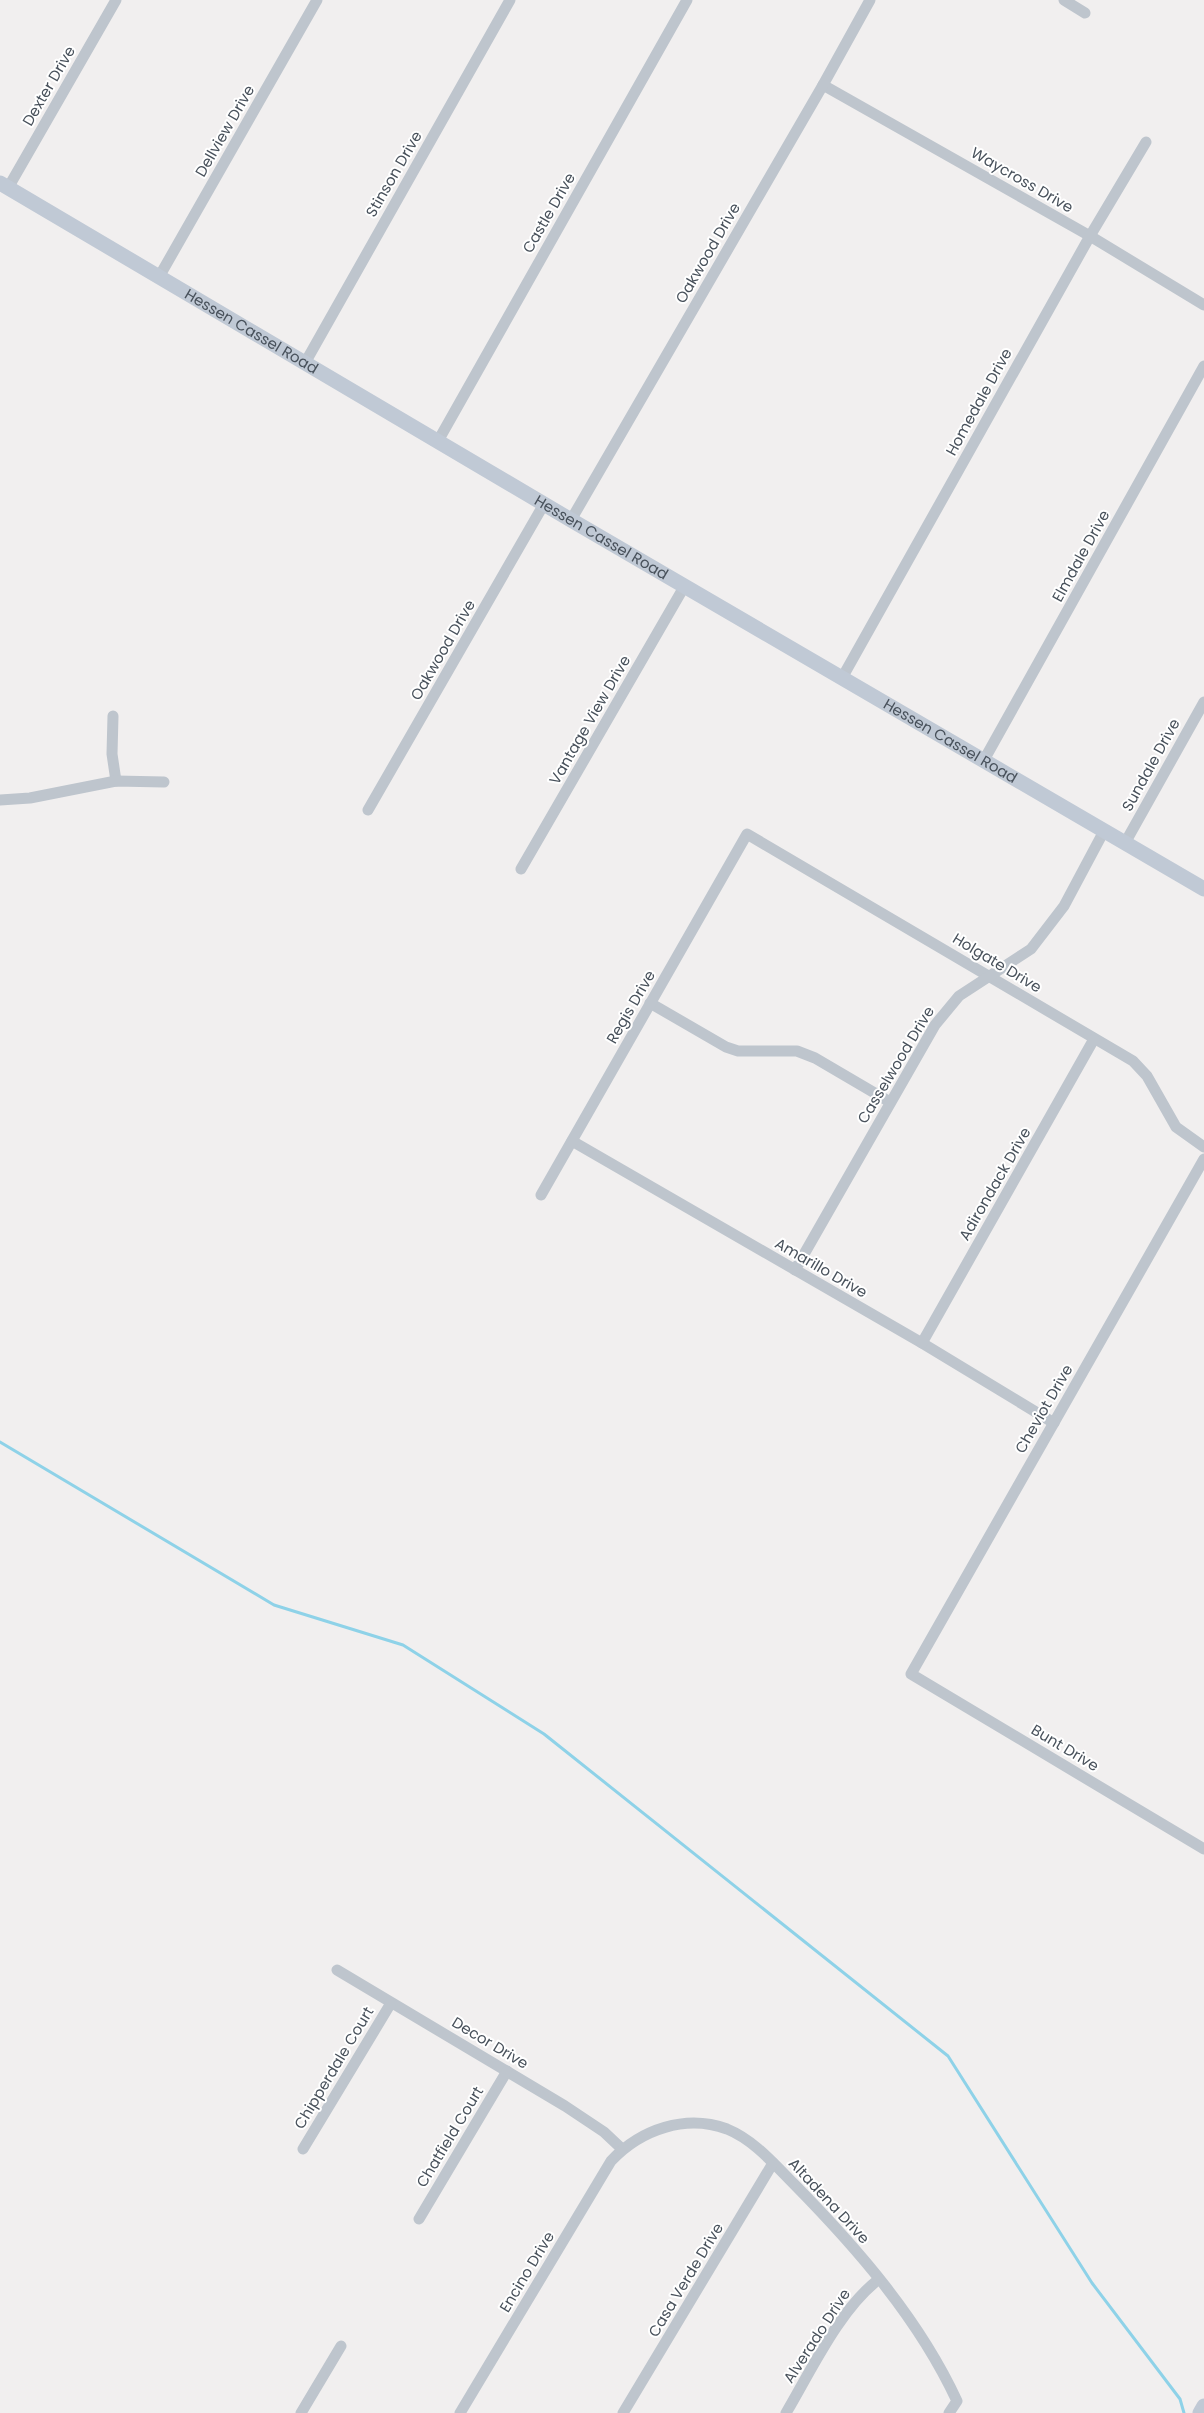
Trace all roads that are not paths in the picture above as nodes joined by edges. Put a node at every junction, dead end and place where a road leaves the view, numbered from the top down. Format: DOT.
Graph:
graph roads {
  1 [pos="116,0"];
  2 [pos="317,0"];
  3 [pos="510,0"];
  4 [pos="687,0"];
  5 [pos="870,0"];
  6 [pos="1064,0"];
  7 [pos="1085,13"];
  8 [pos="823,84"];
  9 [pos="1146,142"];
  10 [pos="4,185"];
  11 [pos="1090,236"];
  12 [pos="159,277"];
  13 [pos="1204,305"];
  14 [pos="305,363"];
  15 [pos="1204,366"];
  16 [pos="438,441"];
  17 [pos="544,504"];
  18 [pos="571,520"];
  19 [pos="684,586"];
  20 [pos="842,678"];
  21 [pos="1204,702"];
  22 [pos="114,716"];
  23 [pos="984,760"];
  24 [pos="116,781"];
  25 [pos="164,782"];
  26 [pos="0,800"];
  27 [pos="368,810"];
  28 [pos="1104,831"];
  29 [pos="747,834"];
  30 [pos="1125,843"];
  31 [pos="521,869"];
  32 [pos="1204,889"];
  33 [pos="989,975"];
  34 [pos="650,1003"];
  35 [pos="1094,1039"];
  36 [pos="890,1102"];
  37 [pos="572,1141"];
  38 [pos="1204,1147"];
  39 [pos="1204,1159"];
  40 [pos="541,1195"];
  41 [pos="795,1270"];
  42 [pos="922,1343"];
  43 [pos="1054,1423"];
  44 [pos="911,1674"];
  45 [pos="1204,1849"];
  46 [pos="338,1970"];
  47 [pos="391,2003"];
  48 [pos="507,2071"];
  49 [pos="303,2149"];
  50 [pos="622,2149"];
  51 [pos="773,2163"];
  52 [pos="419,2219"];
  53 [pos="879,2279"];
  54 [pos="341,2346"];
  55 [pos="1204,2406"];
  56 [pos="301,2413"];
  57 [pos="460,2413"];
  58 [pos="624,2413"];
  59 [pos="786,2413"];
  60 [pos="949,2413"];
  61 [pos="1200,2413"];
  1 -- 10 [label="street, Dexter Drive"];
  2 -- 12 [label="street, Dellview Drive"];
  3 -- 14 [label="street, Stinson Drive"];
  4 -- 16 [label="street, Castle Drive"];
  5 -- 8 [label="street, Oakwood Drive"];
  6 -- 7 [label="street"];
  8 -- 11 [label="street, Waycross Drive"];
  8 -- 18 [label="street, Oakwood Drive"];
  9 -- 11 [label="street, Homedale Drive"];
  10 -- 12 [label="main road, Hessen Cassel Road"];
  11 -- 13 [label="street, Waycross Drive"];
  11 -- 20 [label="street, Homedale Drive"];
  12 -- 14 [label="main road, Hessen Cassel Road"];
  14 -- 16 [label="main road, Hessen Cassel Road"];
  15 -- 23 [label="street, Elmdale Drive"];
  16 -- 17 [label="main road, Hessen Cassel Road"];
  17 -- 18 [label="main road, Hessen Cassel Road"];
  17 -- 27 [label="street, Oakwood Drive"];
  18 -- 19 [label="main road, Hessen Cassel Road"];
  19 -- 20 [label="main road, Hessen Cassel Road"];
  19 -- 31 [label="street, Vantage View Drive"];
  20 -- 23 [label="main road, Hessen Cassel Road"];
  21 -- 30 [label="street, Sundale Drive"];
  22 -- 24 [label="street"];
  23 -- 28 [label="main road, Hessen Cassel Road"];
  24 -- 25 [label="street"];
  24 -- 26 [label="street"];
  28 -- 30 [label="main road, Hessen Cassel Road"];
  28 -- 33 [label="street, Casselwood Drive"];
  29 -- 33 [label="street, Holgate Drive"];
  29 -- 34 [label="street, Regis Drive"];
  30 -- 32 [label="main road, Hessen Cassel Road"];
  33 -- 35 [label="street, Holgate Drive"];
  33 -- 36 [label="street, Casselwood Drive"];
  34 -- 36 [label="street"];
  34 -- 37 [label="street, Regis Drive"];
  35 -- 38 [label="street, Holgate Drive"];
  35 -- 42 [label="street, Adirondack Drive"];
  36 -- 41 [label="street, Casselwood Drive"];
  37 -- 40 [label="street, Regis Drive"];
  37 -- 41 [label="street, Amarillo Drive"];
  39 -- 43 [label="street, Cheviot Drive"];
  41 -- 42 [label="street, Amarillo Drive"];
  42 -- 43 [label="street, Amarillo Drive"];
  43 -- 44 [label="street, Cheviot Drive"];
  44 -- 45 [label="street, Bunt Drive"];
  46 -- 47 [label="street, Decor Drive"];
  47 -- 48 [label="street, Decor Drive"];
  47 -- 49 [label="street, Chipperdale Court"];
  48 -- 50 [label="street, Decor Drive"];
  48 -- 52 [label="street, Chatfield Court"];
  50 -- 51 [label="street, Altadena Drive"];
  50 -- 57 [label="street, Encino Drive"];
  51 -- 53 [label="street, Altadena Drive"];
  51 -- 58 [label="street, Casa Verde Drive"];
  53 -- 59 [label="street, Alverado Drive"];
  53 -- 60 [label="street, Altadena Drive"];
  54 -- 56 [label="street"];
  55 -- 61 [label="main road"];
}
